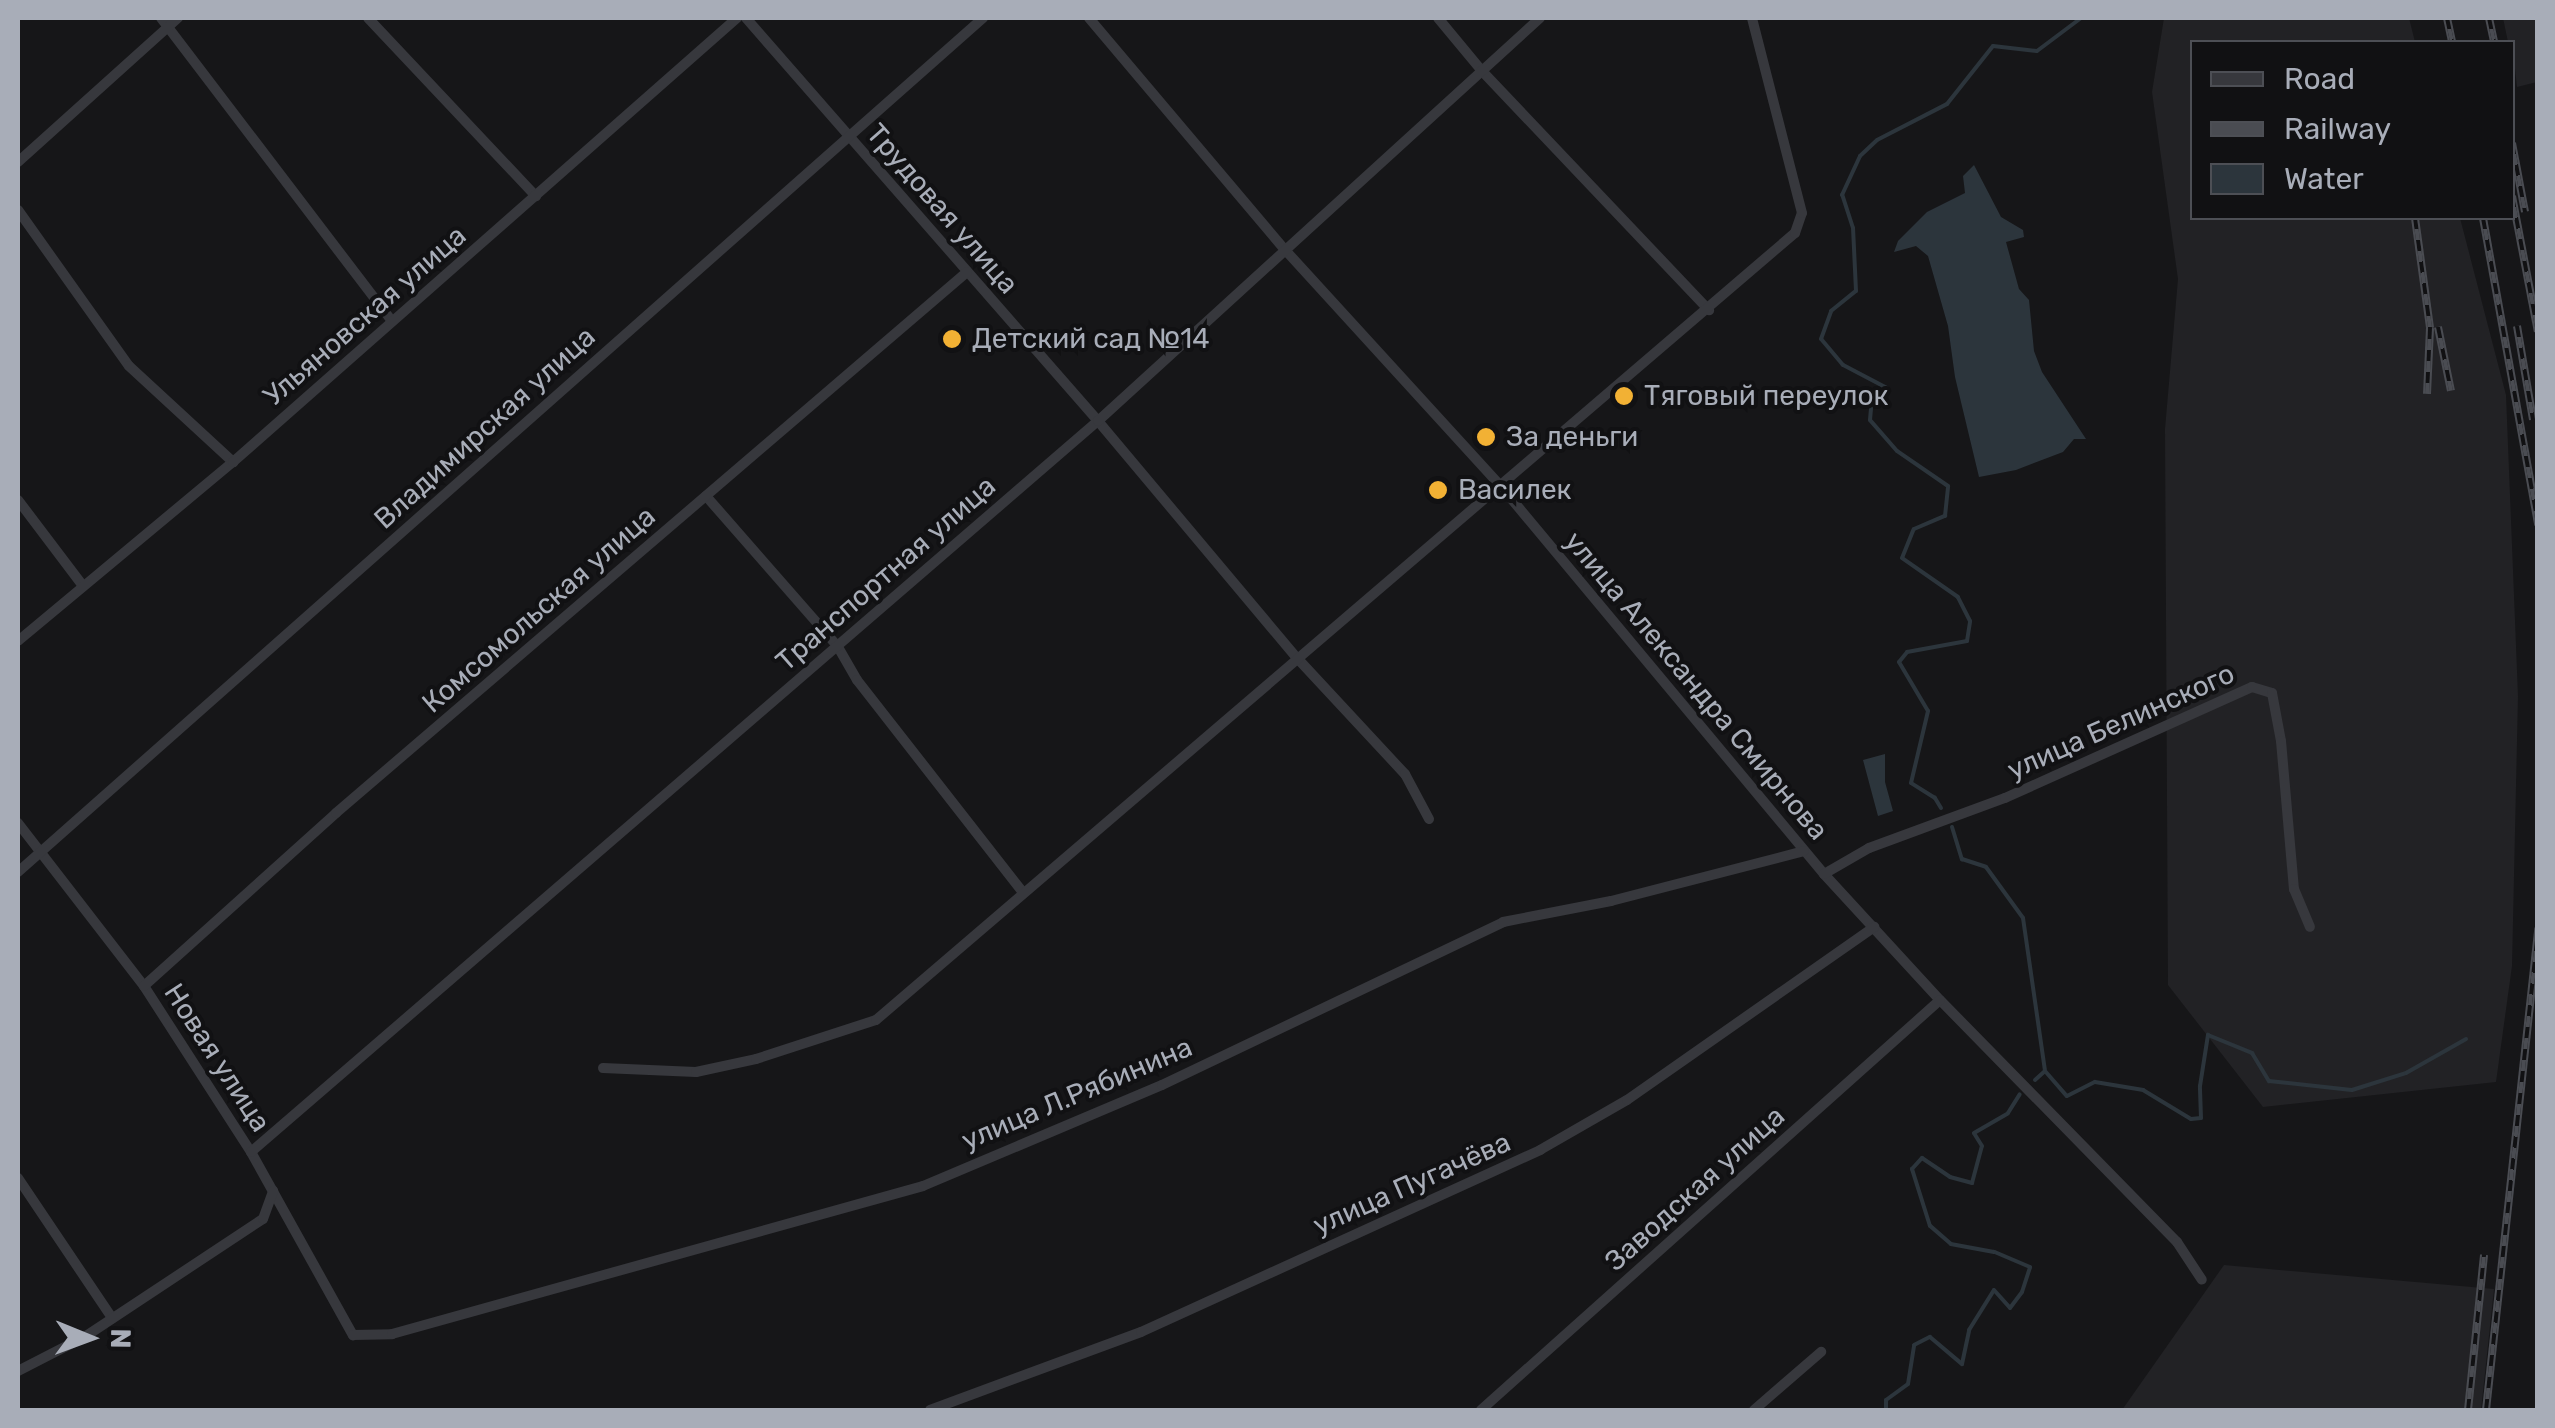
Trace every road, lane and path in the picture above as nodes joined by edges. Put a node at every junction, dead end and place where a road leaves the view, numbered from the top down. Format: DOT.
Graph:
graph roads {
  1 [pos="178,18"];
  2 [pos="368,18"];
  3 [pos="737,18"];
  4 [pos="746,18"];
  5 [pos="983,18"];
  6 [pos="1089,18"];
  7 [pos="1438,18"];
  8 [pos="1540,18"];
  9 [pos="1752,18"];
  10 [pos="164,22"];
  11 [pos="1482,72"];
  12 [pos="848,136"];
  13 [pos="18,162"];
  14 [pos="536,196"];
  15 [pos="18,210"];
  16 [pos="1287,252"];
  17 [pos="967,272"];
  18 [pos="1709,310"];
  19 [pos="392,321"];
  20 [pos="1098,421"];
  21 [pos="234,462"];
  22 [pos="1499,484"];
  23 [pos="706,496"];
  24 [pos="18,500"];
  25 [pos="84,586"];
  26 [pos="18,642"];
  27 [pos="838,647"];
  28 [pos="1298,659"];
  29 [pos="1429,819"];
  30 [pos="18,823"];
  31 [pos="1804,851"];
  32 [pos="42,852"];
  33 [pos="18,872"];
  34 [pos="1824,874"];
  35 [pos="1022,890"];
  36 [pos="1874,928"];
  37 [pos="2310,928"];
  38 [pos="144,986"];
  39 [pos="1940,1000"];
  40 [pos="603,1068"];
  41 [pos="251,1152"];
  42 [pos="18,1178"];
  43 [pos="273,1190"];
  44 [pos="2202,1280"];
  45 [pos="112,1318"];
  46 [pos="353,1336"];
  47 [pos="1821,1352"];
  48 [pos="18,1371"];
  49 [pos="930,1410"];
  50 [pos="1483,1410"];
  51 [pos="1754,1410"];
  1 -- 10 [label="street"];
  2 -- 14 [label="street"];
  3 -- 14 [label="street, Ульяновская улица"];
  4 -- 12 [label="street, Трудовая улица"];
  5 -- 12 [label="street, Владимирская улица"];
  6 -- 16 [label="street, улица Александра Смирнова"];
  7 -- 11 [label="street"];
  8 -- 11 [label="street, Транспортная улица"];
  9 -- 18 [label="street"];
  10 -- 13 [label="street"];
  10 -- 19 [label="street"];
  11 -- 16 [label="street, Транспортная улица"];
  11 -- 18 [label="street"];
  12 -- 17 [label="street, Трудовая улица"];
  12 -- 32 [label="street, Владимирская улица"];
  14 -- 19 [label="street, Ульяновская улица"];
  15 -- 21 [label="street"];
  16 -- 20 [label="street, Транспортная улица"];
  16 -- 22 [label="street, улица Александра Смирнова"];
  17 -- 20 [label="street, Трудовая улица"];
  17 -- 23 [label="street, Комсомольская улица"];
  18 -- 22 [label="street"];
  19 -- 21 [label="street, Ульяновская улица"];
  20 -- 27 [label="street, Транспортная улица"];
  20 -- 28 [label="street, Трудовая улица"];
  21 -- 25 [label="street, Ульяновская улица"];
  22 -- 28 [label="street"];
  22 -- 31 [label="street, улица Александра Смирнова"];
  23 -- 27 [label="street"];
  23 -- 38 [label="street, Комсомольская улица"];
  24 -- 25 [label="street"];
  25 -- 26 [label="street, Ульяновская улица"];
  27 -- 35 [label="street"];
  27 -- 41 [label="street, Транспортная улица"];
  28 -- 29 [label="street, Трудовая улица"];
  28 -- 35 [label="street"];
  30 -- 32 [label="street, Новая улица"];
  31 -- 34 [label="street, улица Александра Смирнова"];
  31 -- 46 [label="street, улица Л.Рябинина"];
  32 -- 33 [label="street, Владимирская улица"];
  32 -- 38 [label="street, Новая улица"];
  34 -- 36 [label="street, улица Александра Смирнова"];
  34 -- 37 [label="street, улица Белинского"];
  35 -- 40 [label="street"];
  36 -- 39 [label="street, улица Александра Смирнова"];
  36 -- 49 [label="street, улица Пугачёва"];
  38 -- 41 [label="street, Новая улица"];
  39 -- 44 [label="street, улица Александра Смирнова"];
  39 -- 50 [label="street, Заводская улица"];
  41 -- 43 [label="street, Новая улица"];
  42 -- 45 [label="street"];
  43 -- 45 [label="street"];
  43 -- 46 [label="street, Новая улица"];
  45 -- 48 [label="street"];
  47 -- 51 [label="street"];
}
